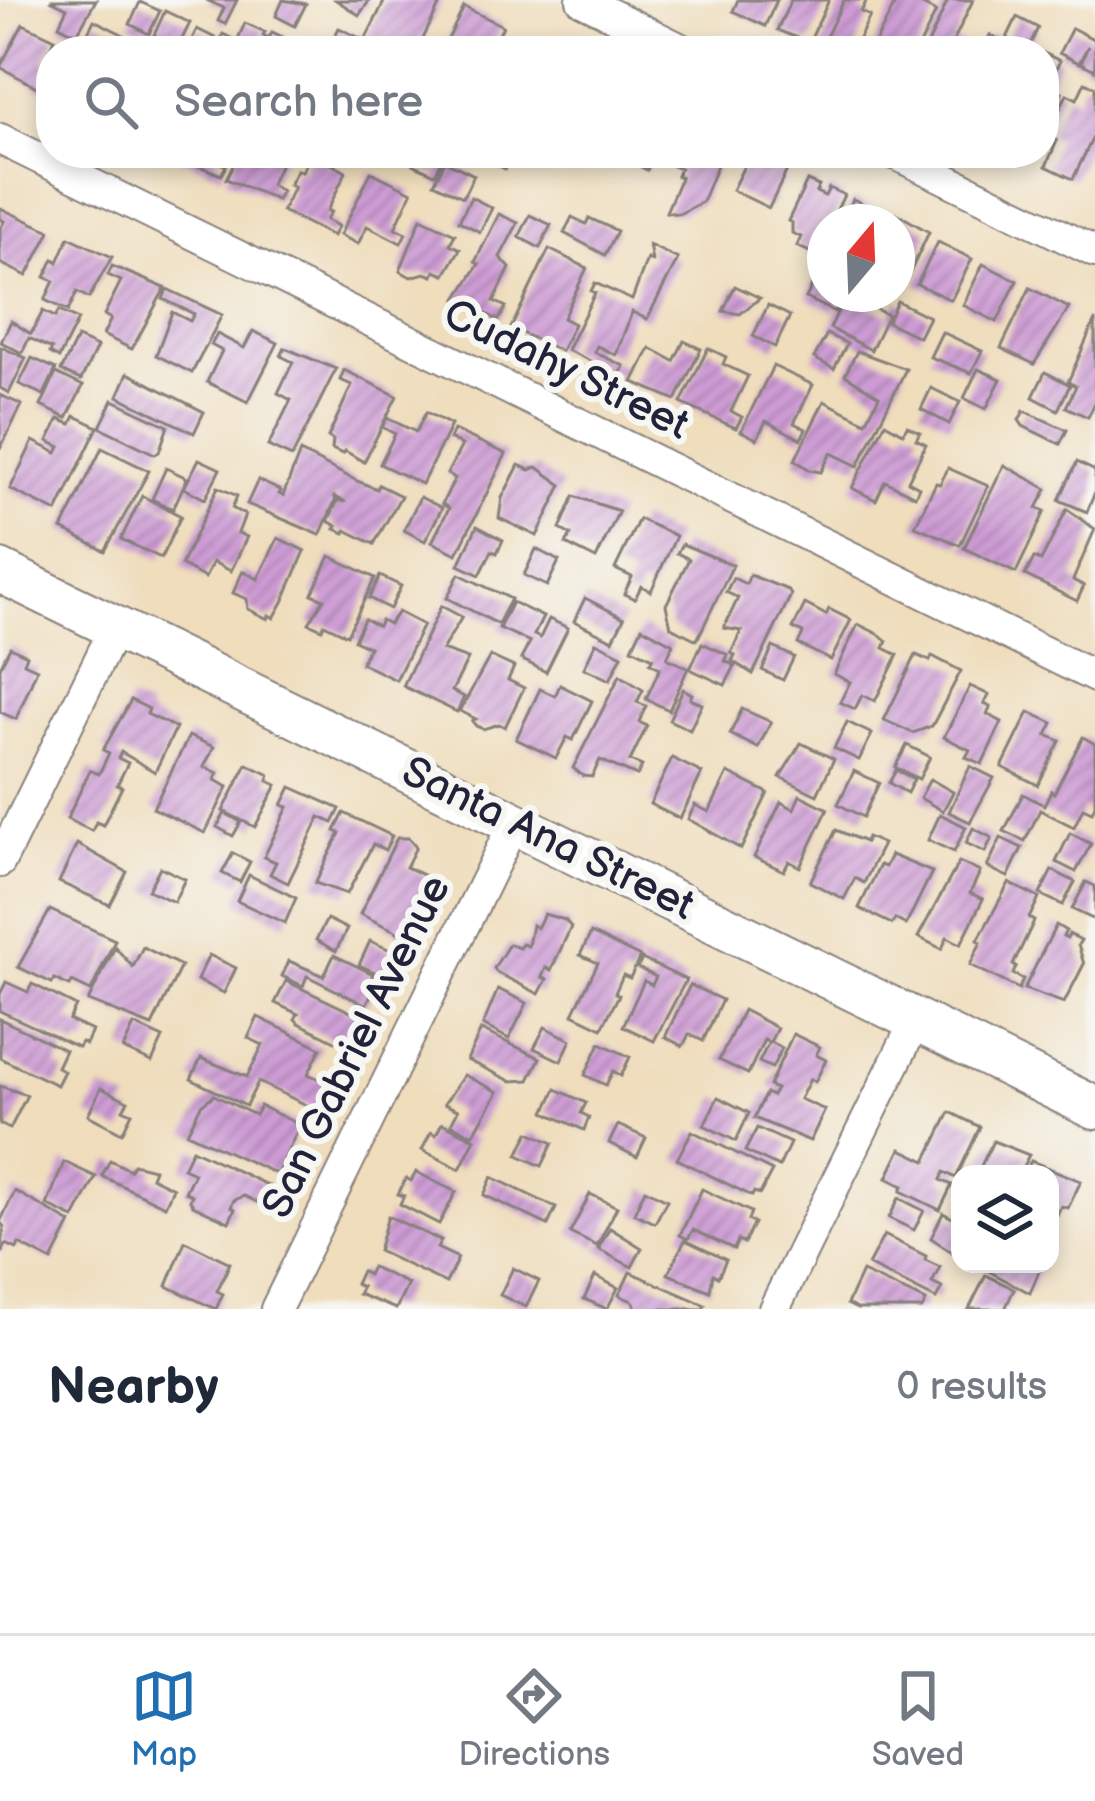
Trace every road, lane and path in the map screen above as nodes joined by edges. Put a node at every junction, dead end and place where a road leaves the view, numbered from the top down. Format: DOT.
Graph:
graph roads {
  1 [pos="582,0"];
  2 [pos="655,36"];
  3 [pos="0,139"];
  4 [pos="36,157"];
  5 [pos="59,168"];
  6 [pos="924,168"];
  7 [pos="1095,252"];
  8 [pos="0,572"];
  9 [pos="115,628"];
  10 [pos="1095,677"];
  11 [pos="514,823"];
  12 [pos="0,862"];
  13 [pos="916,1020"];
  14 [pos="1095,1108"];
  15 [pos="276,1309"];
  16 [pos="774,1309"];
  1 -- 2 [label="street"];
  3 -- 4 [label="street, Cudahy Street"];
  5 -- 10 [label="street, Cudahy Street"];
  6 -- 7 [label="street"];
  8 -- 9 [label="street, Santa Ana Street"];
  9 -- 11 [label="street, Santa Ana Street"];
  9 -- 12 [label="street"];
  11 -- 13 [label="street, Santa Ana Street"];
  11 -- 15 [label="street, San Gabriel Avenue"];
  13 -- 14 [label="street, Santa Ana Street"];
  13 -- 16 [label="street"];
}
